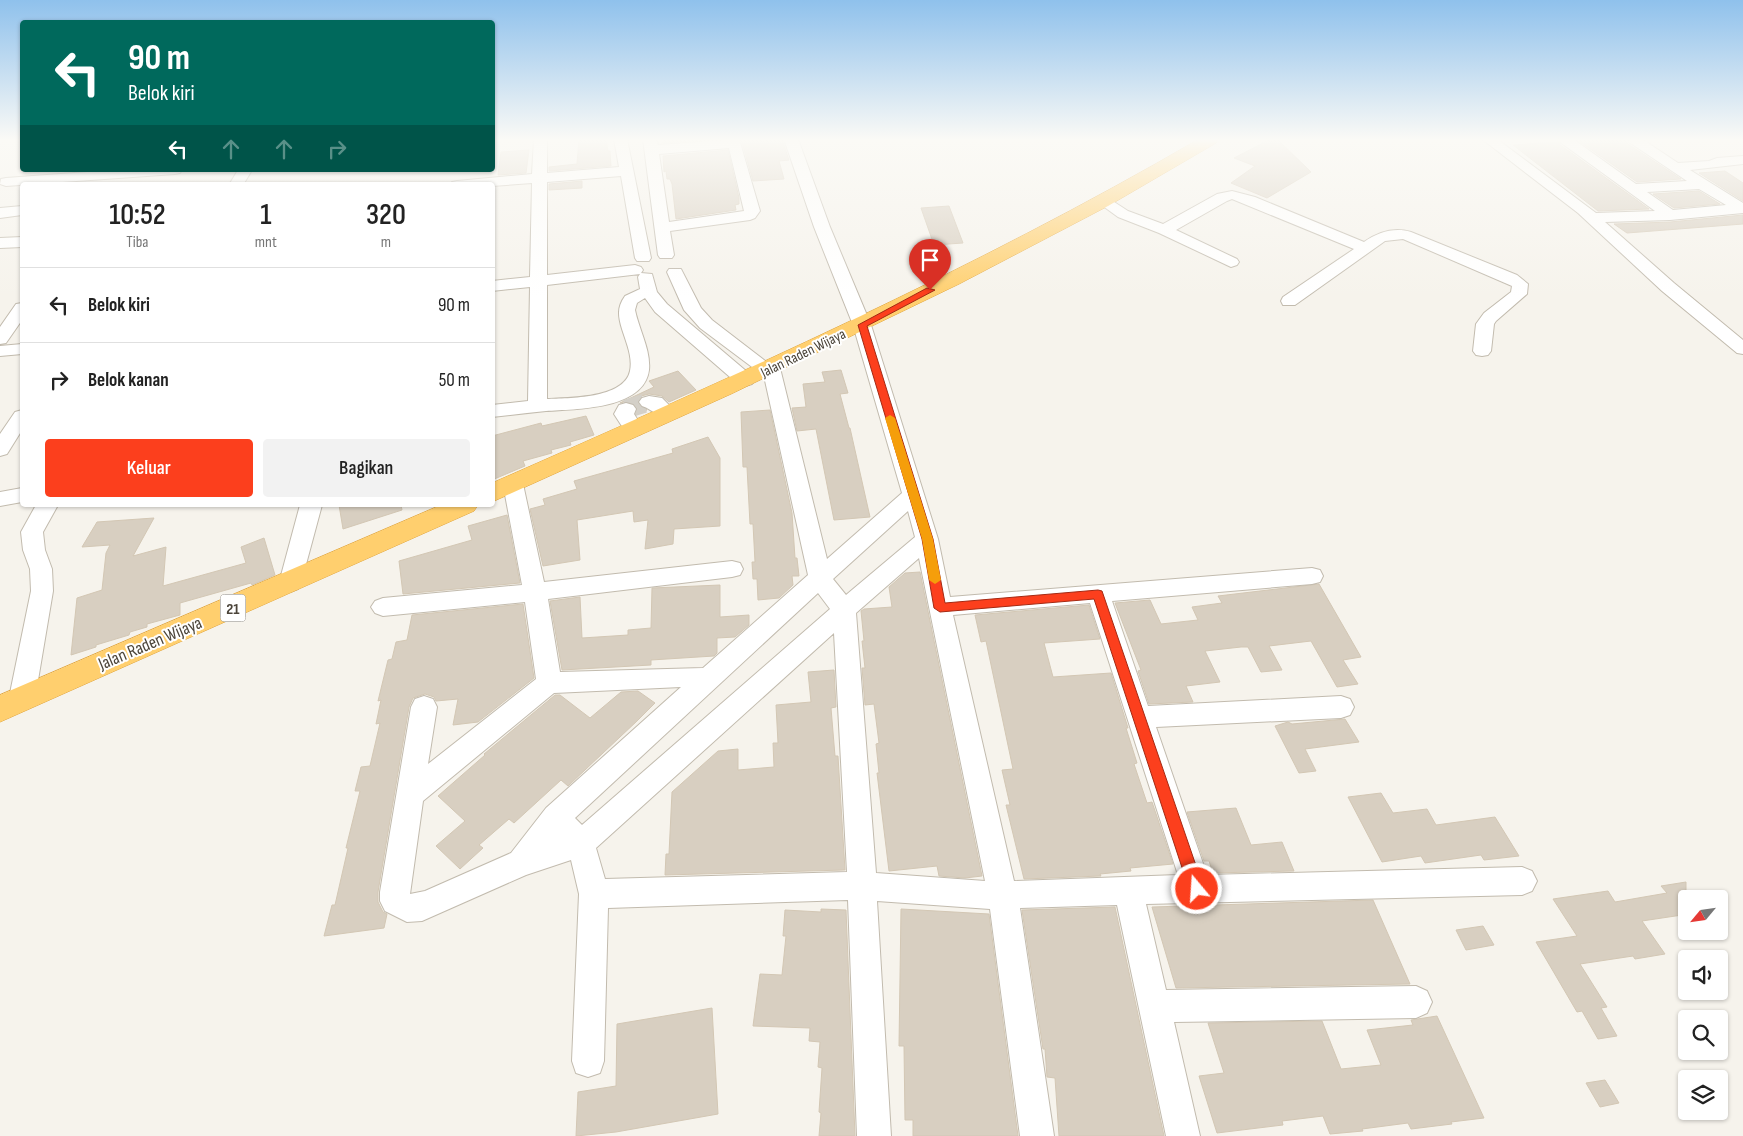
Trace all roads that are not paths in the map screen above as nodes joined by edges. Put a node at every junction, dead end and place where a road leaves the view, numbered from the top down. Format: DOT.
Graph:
graph roads {
  1 [pos="539,192"];
  2 [pos="630,192"];
  3 [pos="658,192"];
  4 [pos="747,192"];
  5 [pos="810,192"];
  6 [pos="1120,192"];
  7 [pos="1558,192"];
  8 [pos="1638,192"];
  9 [pos="1715,192"];
  10 [pos="1103,202"];
  11 [pos="1743,208"];
  12 [pos="20,211"];
  13 [pos="0,213"];
  14 [pos="1670,215"];
  15 [pos="1592,218"];
  16 [pos="663,227"];
  17 [pos="1164,230"];
  18 [pos="20,242"];
  19 [pos="0,243"];
  20 [pos="1366,248"];
  21 [pos="666,255"];
  22 [pos="1231,262"];
  23 [pos="675,272"];
  24 [pos="644,274"];
  25 [pos="540,280"];
  26 [pos="495,286"];
  27 [pos="1289,301"];
  28 [pos="20,311"];
  29 [pos="706,324"];
  30 [pos="862,325"];
  31 [pos="689,330"];
  32 [pos="0,339"];
  33 [pos="20,349"];
  34 [pos="1743,349"];
  35 [pos="0,351"];
  36 [pos="1482,351"];
  37 [pos="769,370"];
  38 [pos="745,380"];
  39 [pos="649,402"];
  40 [pos="537,406"];
  41 [pos="626,409"];
  42 [pos="495,411"];
  43 [pos="668,414"];
  44 [pos="20,419"];
  45 [pos="634,430"];
  46 [pos="0,449"];
  47 [pos="513,484"];
  48 [pos="495,492"];
  49 [pos="20,495"];
  50 [pos="913,496"];
  51 [pos="0,499"];
  52 [pos="46,507"];
  53 [pos="310,507"];
  54 [pos="461,507"];
  55 [pos="927,539"];
  56 [pos="732,568"];
  57 [pos="1312,576"];
  58 [pos="820,579"];
  59 [pos="290,583"];
  60 [pos="534,592"];
  61 [pos="1098,594"];
  62 [pos="383,608"];
  63 [pos="940,608"];
  64 [pos="844,610"];
  65 [pos="709,678"];
  66 [pos="549,683"];
  67 [pos="11,704"];
  68 [pos="424,707"];
  69 [pos="1341,707"];
  70 [pos="1140,718"];
  71 [pos="410,796"];
  72 [pos="556,817"];
  73 [pos="581,844"];
  74 [pos="521,863"];
  75 [pos="1522,881"];
  76 [pos="862,886"];
  77 [pos="1197,889"];
  78 [pos="1131,890"];
  79 [pos="594,894"];
  80 [pos="1003,896"];
  81 [pos="1416,1002"];
  82 [pos="1154,1006"];
  83 [pos="588,1061"];
  84 [pos="874,1136"];
  85 [pos="1037,1136"];
  86 [pos="1183,1136"];
  1 -- 25 [label="street"];
  2 -- 24 [label="street"];
  3 -- 16 [label="street"];
  4 -- 16 [label="street"];
  5 -- 30 [label="street"];
  6 -- 10 [label="highway, Jalan Raden Wijaya"];
  7 -- 15 [label="street"];
  8 -- 14 [label="street"];
  9 -- 11 [label="street"];
  10 -- 17 [label="street"];
  10 -- 30 [label="highway, Jalan Raden Wijaya"];
  11 -- 14 [label="street"];
  12 -- 13 [label="street"];
  14 -- 15 [label="street"];
  15 -- 34 [label="street"];
  16 -- 21 [label="street"];
  17 -- 20 [label="street"];
  17 -- 22 [label="street"];
  18 -- 19 [label="street"];
  20 -- 27 [label="street"];
  20 -- 36 [label="street"];
  21 -- 23 [label="street"];
  21 -- 24 [label="street"];
  23 -- 24 [label="street"];
  23 -- 29 [label="street"];
  24 -- 25 [label="street"];
  24 -- 31 [label="street"];
  24 -- 40 [label="street"];
  25 -- 26 [label="street"];
  25 -- 40 [label="street"];
  28 -- 32 [label="street"];
  29 -- 31 [label="street"];
  29 -- 37 [label="street"];
  30 -- 37 [label="highway, Jalan Raden Wijaya"];
  30 -- 50 [label="street"];
  31 -- 38 [label="street"];
  33 -- 35 [label="street"];
  37 -- 38 [label="highway, Jalan Raden Wijaya"];
  37 -- 58 [label="street"];
  38 -- 43 [label="highway, Jalan Raden Wijaya"];
  39 -- 43 [label="street"];
  40 -- 42 [label="street"];
  41 -- 45 [label="street"];
  43 -- 45 [label="highway, Jalan Raden Wijaya"];
  44 -- 46 [label="street"];
  45 -- 47 [label="highway, Jalan Raden Wijaya"];
  47 -- 48 [label="highway, Jalan Raden Wijaya"];
  47 -- 60 [label="street"];
  49 -- 51 [label="street"];
  50 -- 55 [label="street"];
  50 -- 58 [label="street"];
  52 -- 67 [label="street"];
  53 -- 59 [label="street"];
  54 -- 59 [label="highway, Jalan Raden Wijaya / 21"];
  55 -- 63 [label="street"];
  55 -- 64 [label="street"];
  56 -- 60 [label="street"];
  57 -- 61 [label="street"];
  58 -- 64 [label="street"];
  58 -- 65 [label="street"];
  59 -- 67 [label="highway, Jalan Raden Wijaya / 21"];
  60 -- 62 [label="street"];
  60 -- 66 [label="street"];
  61 -- 63 [label="street"];
  61 -- 70 [label="street"];
  63 -- 80 [label="street"];
  64 -- 73 [label="street"];
  64 -- 76 [label="street"];
  65 -- 66 [label="street"];
  65 -- 72 [label="street"];
  66 -- 71 [label="street"];
  68 -- 71 [label="street"];
  69 -- 70 [label="street"];
  70 -- 77 [label="street"];
  71 -- 74 [label="street"];
  72 -- 73 [label="street"];
  72 -- 74 [label="street"];
  73 -- 74 [label="street"];
  73 -- 79 [label="street"];
  75 -- 77 [label="street"];
  76 -- 79 [label="street"];
  76 -- 80 [label="street"];
  76 -- 84 [label="street"];
  77 -- 78 [label="street"];
  78 -- 80 [label="street"];
  78 -- 82 [label="street"];
  79 -- 83 [label="street"];
  80 -- 85 [label="street"];
  81 -- 82 [label="street"];
  82 -- 86 [label="street"];
}
